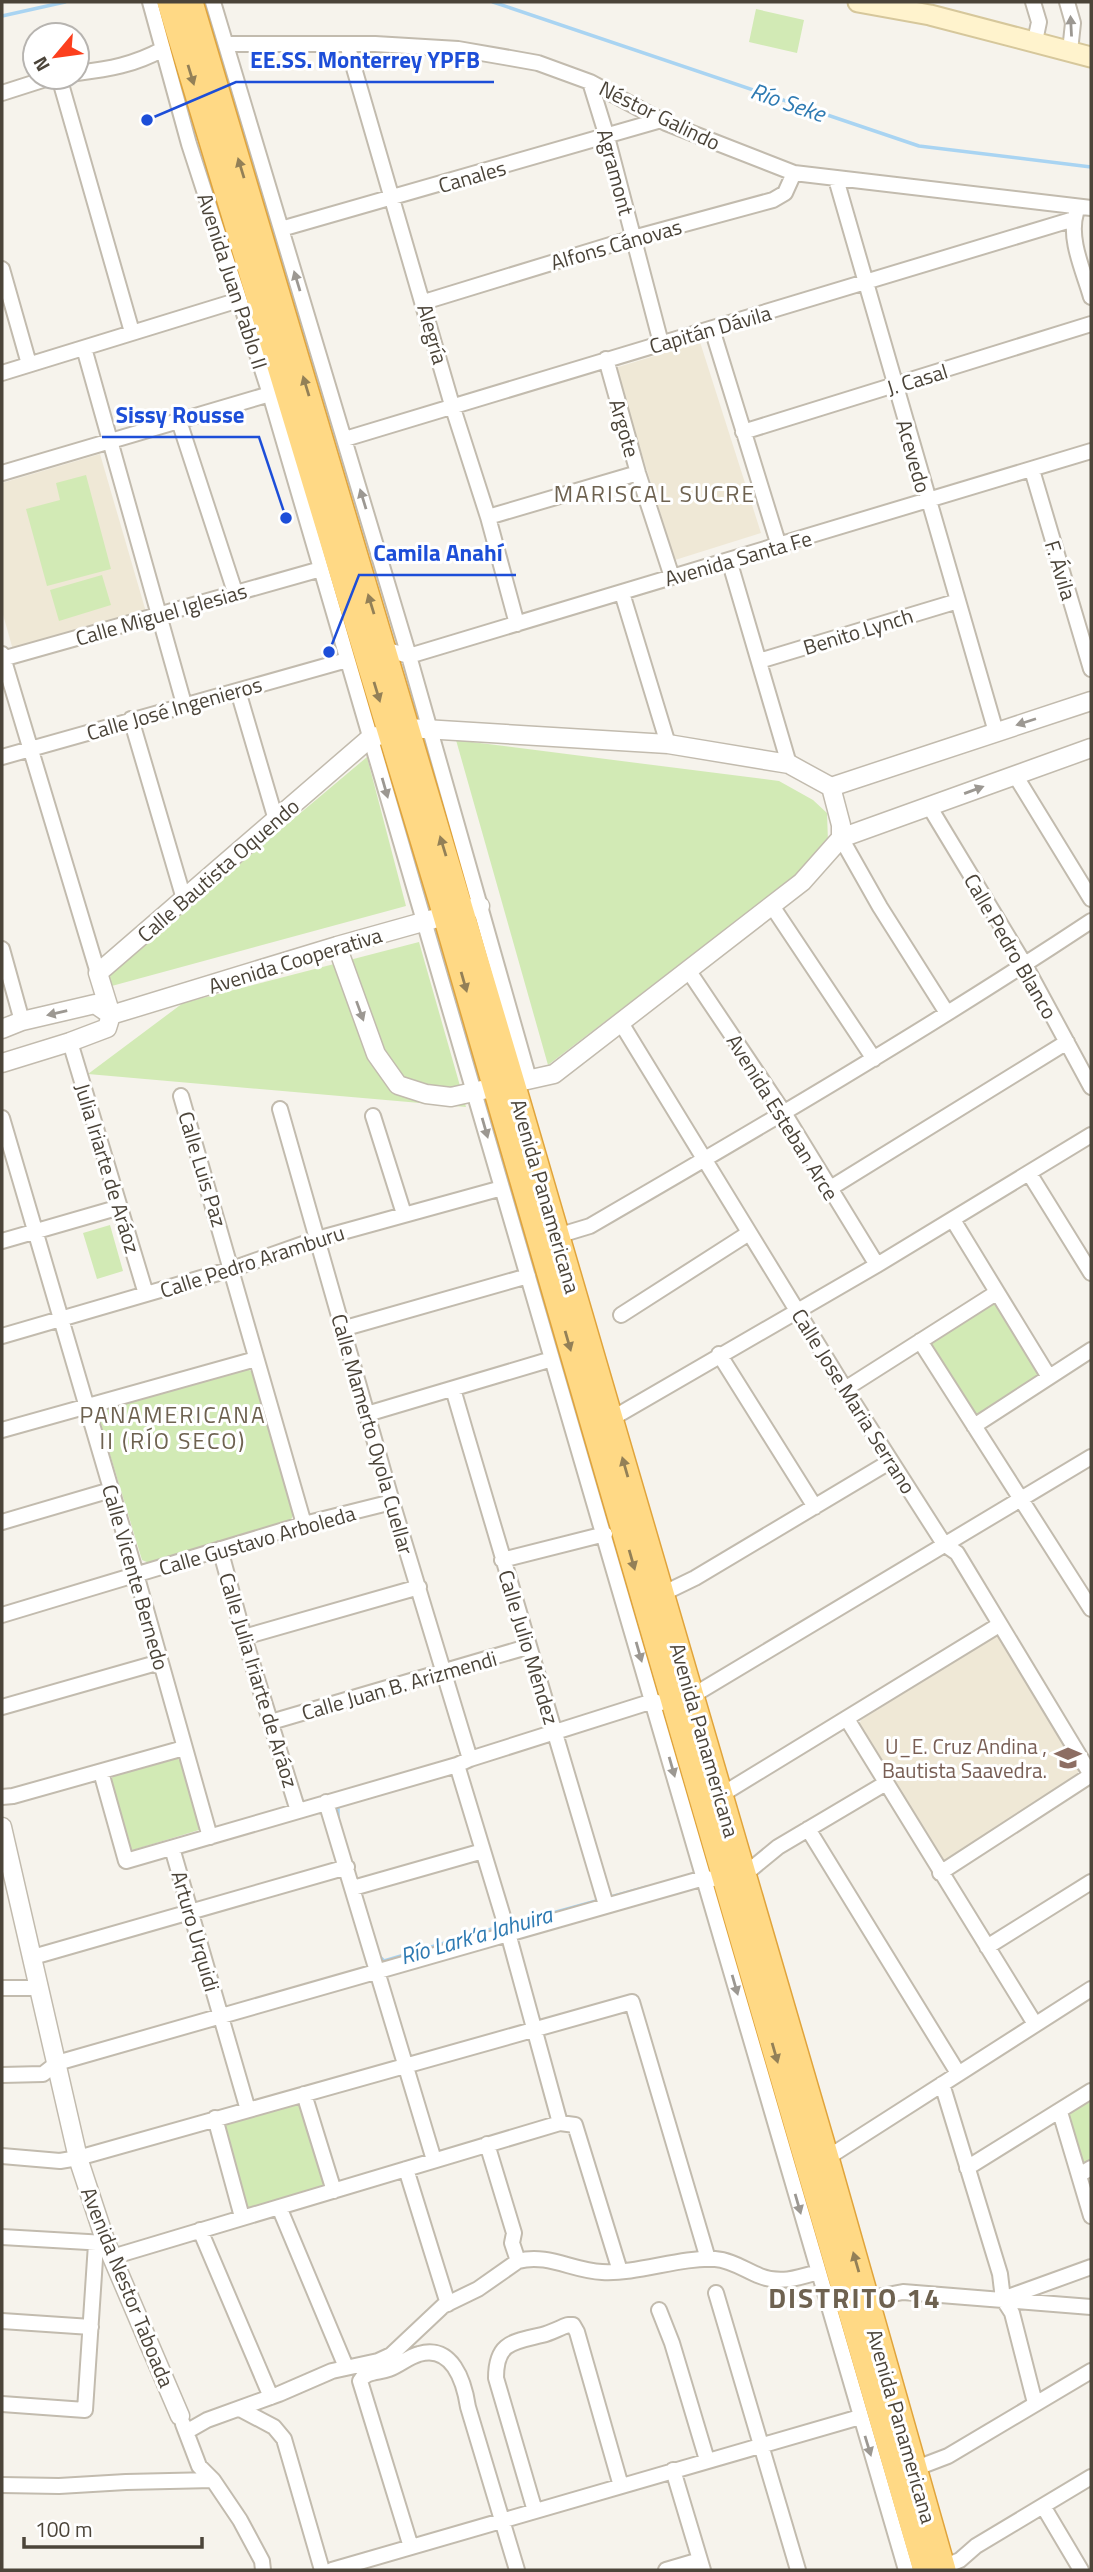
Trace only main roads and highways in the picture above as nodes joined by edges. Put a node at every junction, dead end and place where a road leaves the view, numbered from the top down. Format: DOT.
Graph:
graph roads {
  1 [pos="858,2"];
  2 [pos="177,5"];
  3 [pos="928,8"];
  4 [pos="1091,57"];
  5 [pos="399,732"];
  6 [pos="453,914"];
  7 [pos="503,1085"];
  8 [pos="673,1701"];
  9 [pos="725,1878"];
  10 [pos="937,2569"];
  1 -- 3 [label="main road"];
  2 -- 5 [label="highway, Avenida Juan Pablo II, one-way"];
  5 -- 2 [label="highway, Avenida Juan Pablo II, one-way"];
  3 -- 4 [label="main road"];
  5 -- 6 [label="highway, Avenida Juan Pablo II"];
  6 -- 7 [label="highway, Avenida Panamericana"];
  7 -- 8 [label="highway, Avenida Panamericana, one-way"];
  8 -- 7 [label="highway, Avenida Panamericana, one-way"];
  8 -- 9 [label="highway, Avenida Panamericana, one-way"];
  8 -- 9 [label="highway, Avenida Panamericana"];
  9 -- 10 [label="highway, Avenida Panamericana, one-way"];
  10 -- 9 [label="highway, Avenida Panamericana, one-way"];
}
